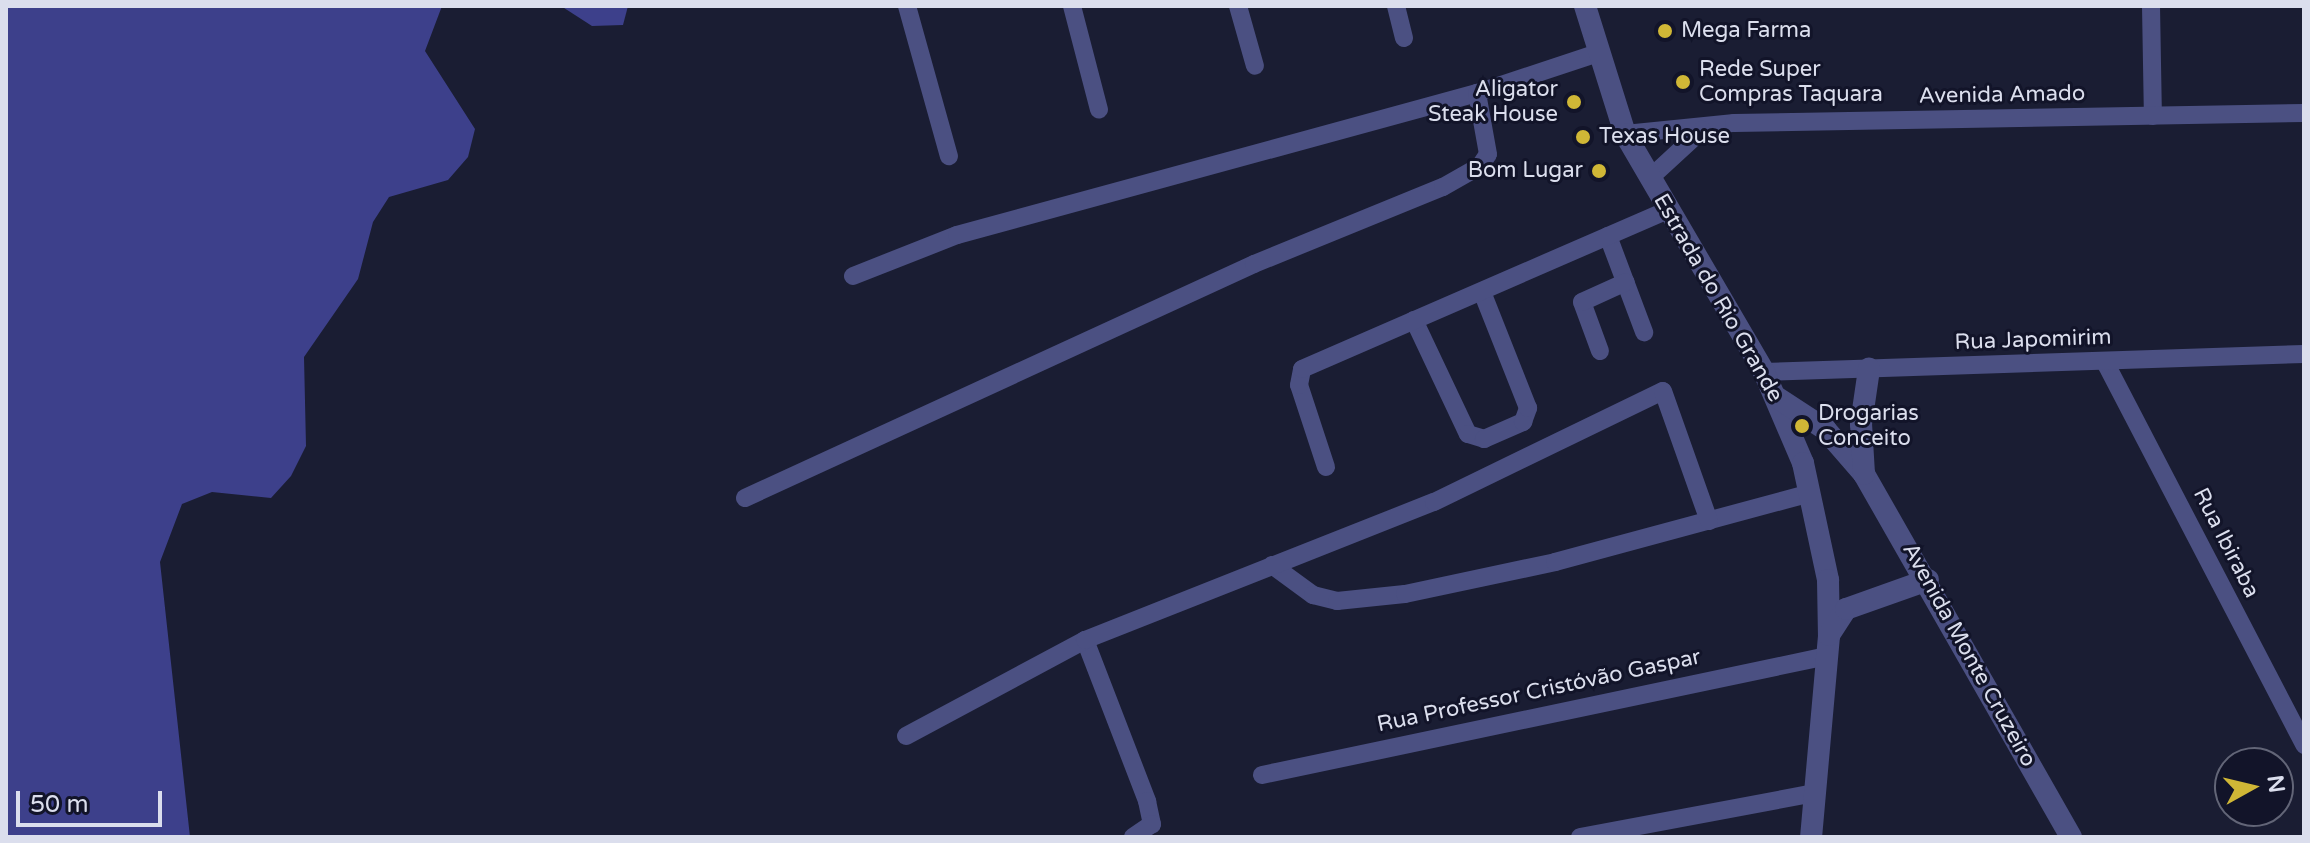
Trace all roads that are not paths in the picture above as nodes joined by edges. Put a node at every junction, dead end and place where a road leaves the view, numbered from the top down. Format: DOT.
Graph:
graph roads {
  1 [pos="907,6"];
  2 [pos="1072,6"];
  3 [pos="1238,6"];
  4 [pos="1396,6"];
  5 [pos="1585,6"];
  6 [pos="2151,6"];
  7 [pos="1404,38"];
  8 [pos="1598,53"];
  9 [pos="1255,66"];
  10 [pos="1477,93"];
  11 [pos="1099,110"];
  12 [pos="2304,113"];
  13 [pos="2153,116"];
  14 [pos="1702,130"];
  15 [pos="1625,134"];
  16 [pos="949,156"];
  17 [pos="1650,178"];
  18 [pos="1668,210"];
  19 [pos="1608,236"];
  20 [pos="853,276"];
  21 [pos="1626,282"];
  22 [pos="1482,292"];
  23 [pos="1414,320"];
  24 [pos="1644,332"];
  25 [pos="1600,351"];
  26 [pos="2304,354"];
  27 [pos="2105,362"];
  28 [pos="1869,369"];
  29 [pos="1764,372"];
  30 [pos="1776,397"];
  31 [pos="1326,467"];
  32 [pos="1864,474"];
  33 [pos="1811,493"];
  34 [pos="745,498"];
  35 [pos="1709,521"];
  36 [pos="1272,565"];
  37 [pos="1928,580"];
  38 [pos="1837,605"];
  39 [pos="1085,640"];
  40 [pos="1828,646"];
  41 [pos="906,736"];
  42 [pos="2304,745"];
  43 [pos="1262,775"];
  44 [pos="1814,793"];
  45 [pos="1133,837"];
  46 [pos="1580,837"];
  47 [pos="1811,837"];
  48 [pos="2071,837"];
  1 -- 16 [label="street"];
  2 -- 11 [label="street"];
  3 -- 9 [label="street"];
  4 -- 7 [label="street"];
  5 -- 8 [label="street, Estrada do Rio Grande"];
  6 -- 13 [label="street"];
  8 -- 10 [label="street"];
  8 -- 15 [label="street, Estrada do Rio Grande"];
  10 -- 20 [label="street"];
  10 -- 34 [label="street"];
  12 -- 13 [label="street, Avenida Amado"];
  13 -- 14 [label="street, Avenida Amado"];
  14 -- 15 [label="street, Avenida Amado"];
  14 -- 17 [label="street"];
  15 -- 17 [label="street, Estrada do Rio Grande"];
  17 -- 18 [label="street, Estrada do Rio Grande"];
  18 -- 19 [label="street"];
  18 -- 29 [label="street, Estrada do Rio Grande"];
  19 -- 21 [label="street"];
  19 -- 22 [label="street"];
  21 -- 24 [label="street"];
  21 -- 25 [label="street"];
  22 -- 23 [label="street"];
  22 -- 23 [label="street"];
  23 -- 31 [label="street"];
  26 -- 27 [label="street, Rua Japomirim"];
  27 -- 28 [label="street, Rua Japomirim"];
  27 -- 42 [label="street, Rua Ibiraba"];
  28 -- 29 [label="street, Rua Japomirim"];
  28 -- 32 [label="street, Avenida Monte Cruzeiro"];
  29 -- 30 [label="street, Estrada do Rio Grande"];
  30 -- 32 [label="street, Avenida Monte Cruzeiro"];
  30 -- 33 [label="street, Estrada do Rio Grande"];
  32 -- 37 [label="street, Avenida Monte Cruzeiro"];
  33 -- 35 [label="street"];
  33 -- 38 [label="street, Estrada do Rio Grande"];
  35 -- 36 [label="street"];
  35 -- 36 [label="street"];
  36 -- 39 [label="street"];
  37 -- 38 [label="street"];
  37 -- 48 [label="street, Avenida Monte Cruzeiro"];
  38 -- 40 [label="street"];
  39 -- 41 [label="street"];
  39 -- 45 [label="street"];
  40 -- 43 [label="street, Rua Professor Cristóvão Gaspar"];
  40 -- 44 [label="street"];
  44 -- 46 [label="street"];
  44 -- 47 [label="street"];
}
